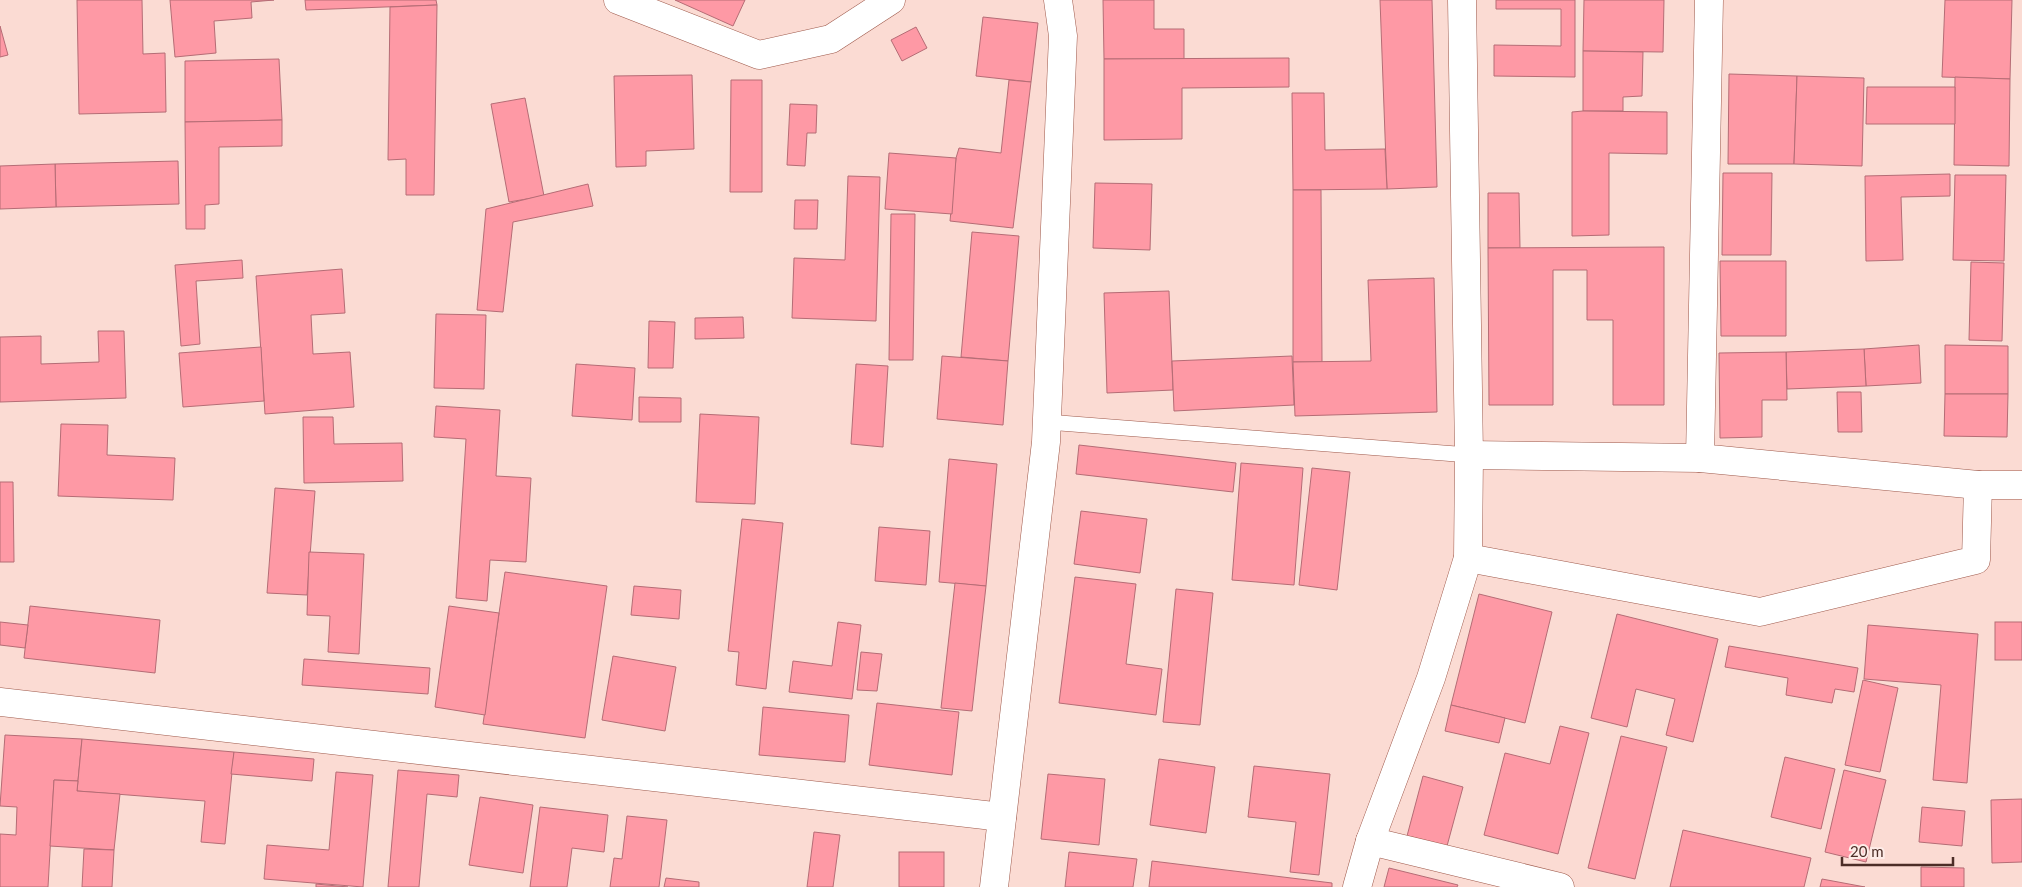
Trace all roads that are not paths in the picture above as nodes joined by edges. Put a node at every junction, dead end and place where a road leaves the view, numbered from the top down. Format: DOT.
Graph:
graph roads {
  1 [pos="618,0"];
  2 [pos="891,0"];
  3 [pos="1058,0"];
  4 [pos="1462,0"];
  5 [pos="1709,0"];
  6 [pos="1046,422"];
  7 [pos="1469,455"];
  8 [pos="1700,458"];
  9 [pos="2022,485"];
  10 [pos="1978,486"];
  11 [pos="1468,558"];
  12 [pos="0,702"];
  13 [pos="1002,817"];
  14 [pos="1370,841"];
  15 [pos="994,887"];
  16 [pos="1357,887"];
  17 [pos="1560,887"];
  1 -- 2 [label="street"];
  3 -- 6 [label="street"];
  4 -- 7 [label="street"];
  5 -- 8 [label="street"];
  6 -- 7 [label="lane"];
  6 -- 13 [label="street"];
  7 -- 8 [label="street"];
  7 -- 11 [label="street"];
  8 -- 10 [label="street"];
  9 -- 10 [label="street"];
  10 -- 11 [label="street"];
  11 -- 14 [label="street"];
  12 -- 13 [label="street"];
  13 -- 15 [label="street"];
  14 -- 16 [label="street"];
  14 -- 17 [label="street"];
}
